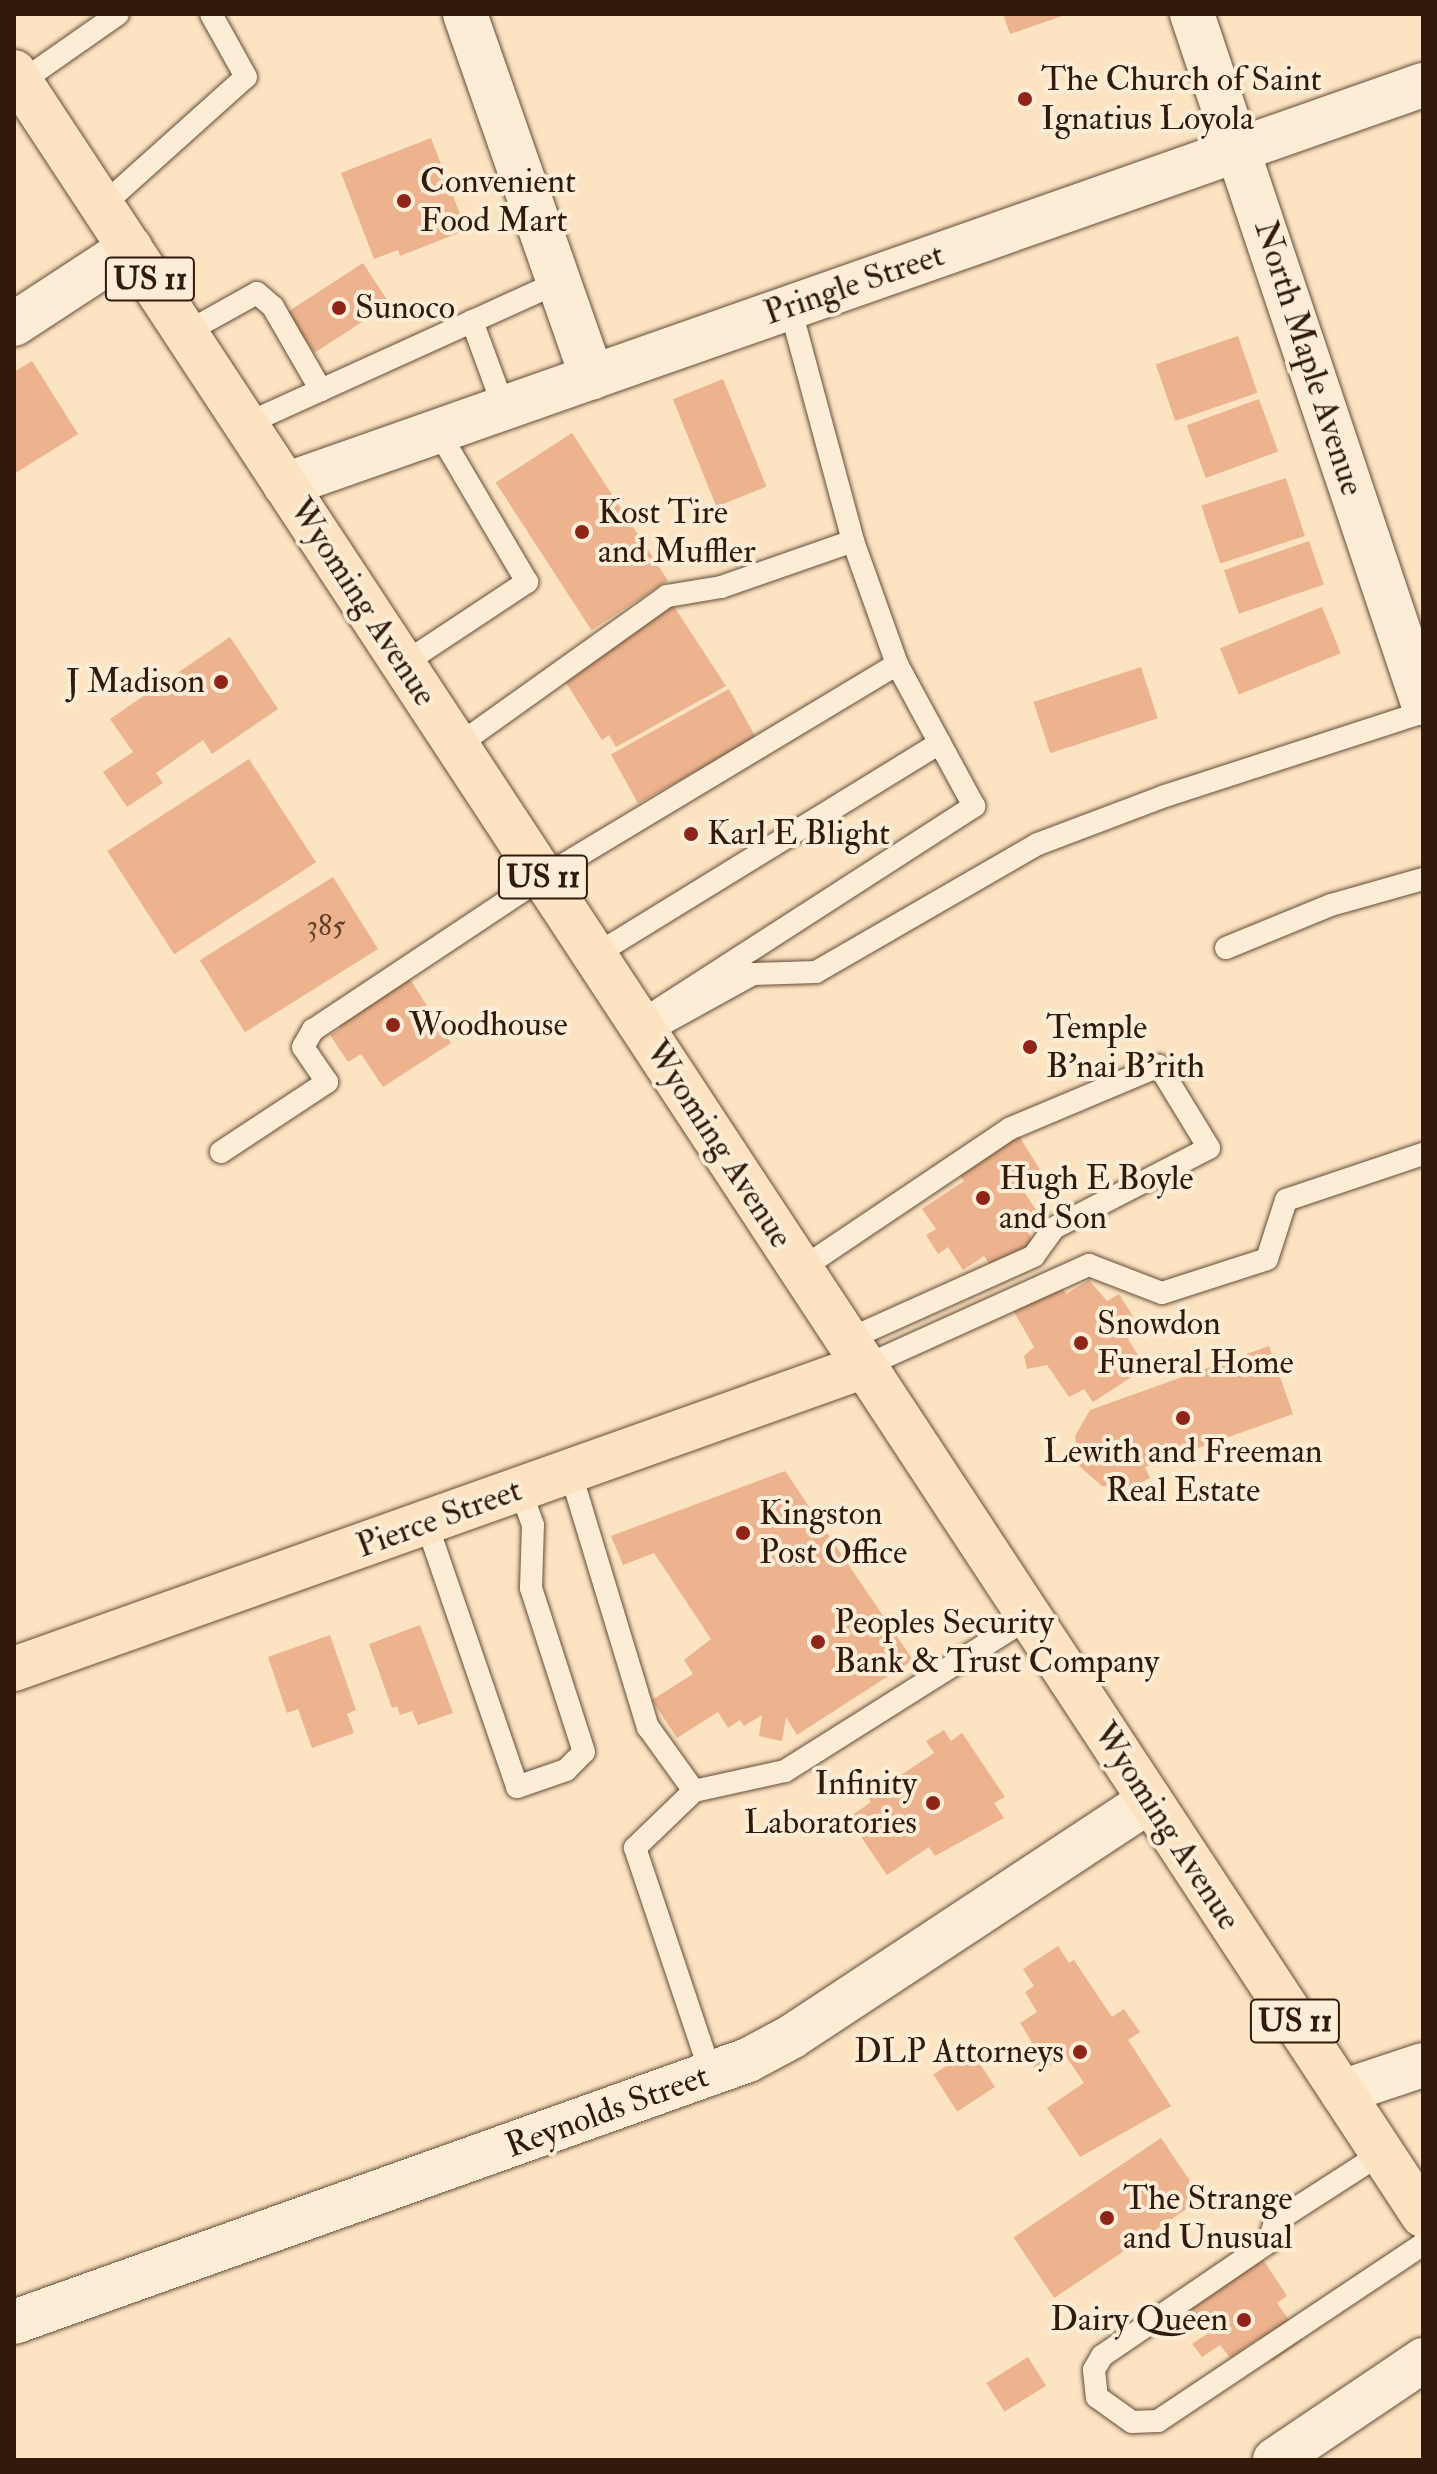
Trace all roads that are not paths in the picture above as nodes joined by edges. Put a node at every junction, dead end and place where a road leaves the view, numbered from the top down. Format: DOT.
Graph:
graph roads {
  1 [pos="118,14"];
  2 [pos="211,14"];
  3 [pos="465,14"];
  4 [pos="1192,14"];
  5 [pos="17,77"];
  6 [pos="1423,85"];
  7 [pos="1240,148"];
  8 [pos="102,206"];
  9 [pos="130,248"];
  10 [pos="559,282"];
  11 [pos="790,307"];
  12 [pos="472,321"];
  13 [pos="14,324"];
  14 [pos="185,333"];
  15 [pos="592,377"];
  16 [pos="321,390"];
  17 [pos="504,408"];
  18 [pos="246,424"];
  19 [pos="438,431"];
  20 [pos="285,485"];
  21 [pos="853,541"];
  22 [pos="403,664"];
  23 [pos="897,664"];
  24 [pos="1423,703"];
  25 [pos="1423,712"];
  26 [pos="940,743"];
  27 [pos="457,746"];
  28 [pos="543,877"];
  29 [pos="1423,879"];
  30 [pos="1226,948"];
  31 [pos="595,955"];
  32 [pos="642,1027"];
  33 [pos="221,1152"];
  34 [pos="1423,1154"];
  35 [pos="801,1269"];
  36 [pos="856,1353"];
  37 [pos="570,1471"];
  38 [pos="520,1489"];
  39 [pos="426,1522"];
  40 [pos="1030,1617"];
  41 [pos="14,1669"];
  42 [pos="694,1791"];
  43 [pos="1150,1800"];
  44 [pos="1423,2065"];
  45 [pos="711,2074"];
  46 [pos="1342,2092"];
  47 [pos="1382,2153"];
  48 [pos="1422,2221"];
  49 [pos="14,2322"];
  50 [pos="1423,2360"];
  51 [pos="1275,2460"];
  1 -- 5 [label="lane"];
  2 -- 8 [label="lane"];
  3 -- 10 [label="street"];
  4 -- 7 [label="street, North Maple Avenue"];
  5 -- 8 [label="main road, Wyoming Avenue / US 11"];
  6 -- 7 [label="street, Pringle Street"];
  7 -- 11 [label="street, Pringle Street"];
  7 -- 24 [label="street, North Maple Avenue"];
  8 -- 9 [label="main road, Wyoming Avenue / US 11"];
  9 -- 13 [label="street"];
  9 -- 14 [label="main road, Wyoming Avenue / US 11"];
  10 -- 12 [label="lane"];
  10 -- 15 [label="street"];
  11 -- 15 [label="street, Pringle Street"];
  11 -- 21 [label="lane"];
  12 -- 16 [label="lane"];
  12 -- 17 [label="lane"];
  14 -- 16 [label="lane"];
  14 -- 18 [label="main road, Wyoming Avenue / US 11"];
  15 -- 17 [label="street, Pringle Street"];
  16 -- 18 [label="lane"];
  17 -- 19 [label="street, Pringle Street"];
  18 -- 20 [label="main road, Wyoming Avenue / US 11"];
  19 -- 20 [label="street, Pringle Street"];
  19 -- 22 [label="lane"];
  20 -- 22 [label="main road, Wyoming Avenue / US 11"];
  21 -- 23 [label="lane"];
  21 -- 27 [label="lane"];
  22 -- 27 [label="main road, Wyoming Avenue / US 11"];
  23 -- 26 [label="lane"];
  23 -- 28 [label="lane"];
  25 -- 32 [label="lane"];
  26 -- 31 [label="lane"];
  26 -- 32 [label="lane"];
  27 -- 28 [label="main road, Wyoming Avenue / US 11"];
  28 -- 31 [label="main road, Wyoming Avenue / US 11"];
  28 -- 33 [label="lane"];
  29 -- 30 [label="lane"];
  31 -- 32 [label="main road, Wyoming Avenue / US 11"];
  32 -- 35 [label="main road, Wyoming Avenue / US 11"];
  34 -- 36 [label="lane"];
  35 -- 36 [label="main road, Wyoming Avenue / US 11"];
  35 -- 36 [label="lane"];
  36 -- 37 [label="main road, Pierce Street"];
  36 -- 40 [label="main road, Wyoming Avenue / US 11"];
  37 -- 38 [label="main road, Pierce Street"];
  37 -- 42 [label="lane"];
  38 -- 39 [label="main road, Pierce Street"];
  38 -- 39 [label="lane"];
  39 -- 41 [label="main road, Pierce Street"];
  40 -- 42 [label="lane"];
  40 -- 43 [label="main road, Wyoming Avenue / US 11"];
  42 -- 45 [label="lane"];
  43 -- 45 [label="street, Reynolds Street"];
  43 -- 46 [label="main road, Wyoming Avenue / US 11"];
  44 -- 46 [label="street"];
  45 -- 49 [label="street, Reynolds Street"];
  46 -- 47 [label="main road, Wyoming Avenue / US 11"];
  47 -- 48 [label="main road, Wyoming Avenue / US 11"];
  47 -- 48 [label="lane"];
  50 -- 51 [label="street"];
}
